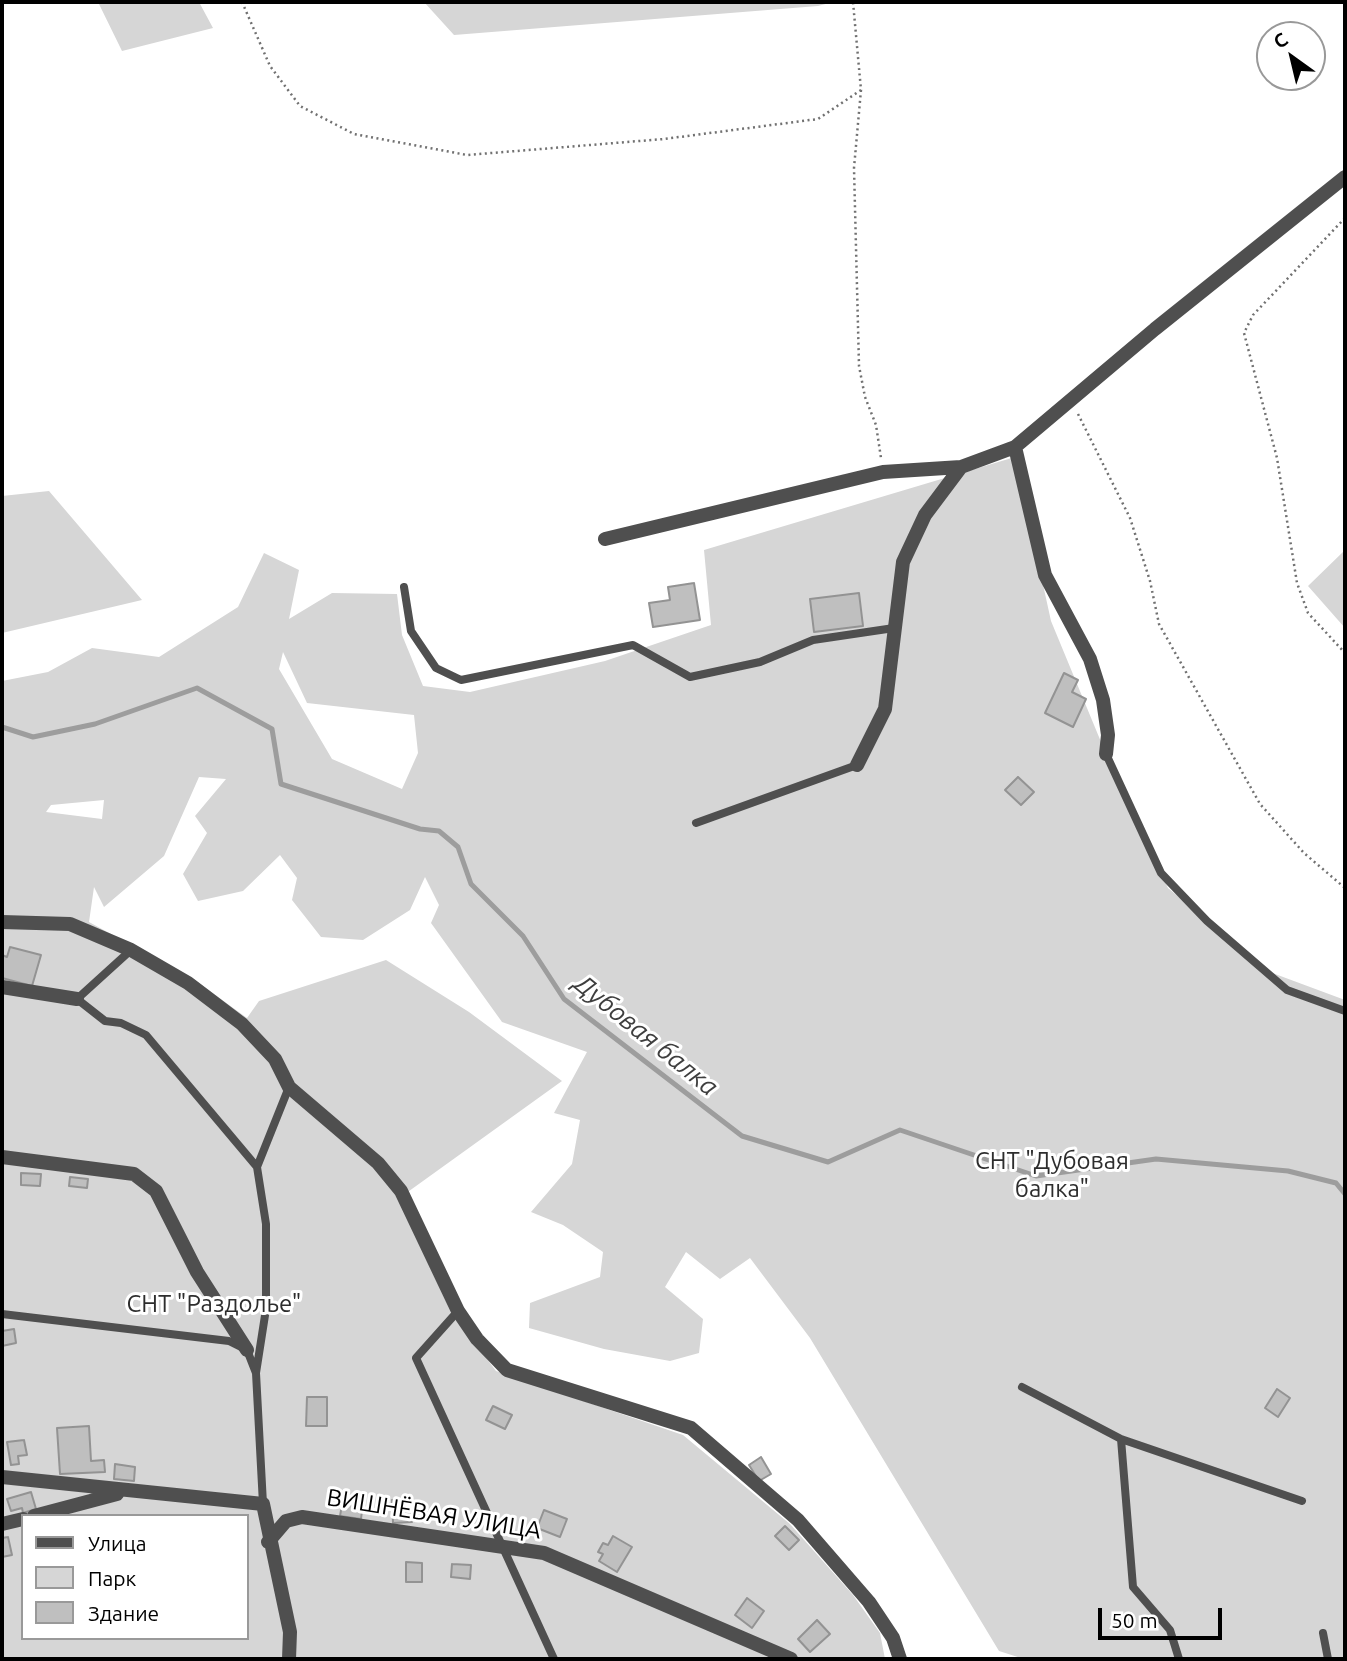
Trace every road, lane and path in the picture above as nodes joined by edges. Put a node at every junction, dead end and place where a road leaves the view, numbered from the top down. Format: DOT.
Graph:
graph roads {
  1 [pos="242,2"];
  2 [pos="853,2"];
  3 [pos="861,90"];
  4 [pos="1345,177"];
  5 [pos="1345,218"];
  6 [pos="1071,400"];
  7 [pos="1016,447"];
  8 [pos="961,467"];
  9 [pos="883,472"];
  10 [pos="605,539"];
  11 [pos="404,587"];
  12 [pos="894,628"];
  13 [pos="1345,653"];
  14 [pos="1106,754"];
  15 [pos="857,765"];
  16 [pos="696,823"];
  17 [pos="1345,888"];
  18 [pos="2,922"];
  19 [pos="131,950"];
  20 [pos="2,987"];
  21 [pos="78,999"];
  22 [pos="1345,1012"];
  23 [pos="289,1087"];
  24 [pos="2,1157"];
  25 [pos="257,1167"];
  26 [pos="458,1311"];
  27 [pos="2,1314"];
  28 [pos="247,1350"];
  29 [pos="256,1373"];
  30 [pos="1022,1387"];
  31 [pos="1121,1438"];
  32 [pos="2,1477"];
  33 [pos="125,1492"];
  34 [pos="1302,1501"];
  35 [pos="263,1504"];
  36 [pos="42,1514"];
  37 [pos="21,1519"];
  38 [pos="2,1524"];
  39 [pos="268,1542"];
  40 [pos="502,1546"];
  41 [pos="1323,1633"];
  42 [pos="289,1659"];
  43 [pos="554,1659"];
  44 [pos="791,1659"];
  45 [pos="900,1659"];
  46 [pos="1179,1659"];
  47 [pos="1328,1659"];
  1 -- 3 [label="path"];
  2 -- 3 [label="path"];
  3 -- 9 [label="path"];
  4 -- 6 [label="street"];
  5 -- 13 [label="path"];
  6 -- 7 [label="street"];
  6 -- 17 [label="path"];
  7 -- 8 [label="street"];
  7 -- 14 [label="street"];
  8 -- 9 [label="street"];
  8 -- 12 [label="street"];
  9 -- 10 [label="street"];
  11 -- 12 [label="lane"];
  12 -- 15 [label="street"];
  14 -- 22 [label="lane"];
  15 -- 16 [label="lane"];
  18 -- 19 [label="street"];
  19 -- 21 [label="lane"];
  19 -- 23 [label="street"];
  20 -- 21 [label="street"];
  21 -- 25 [label="lane"];
  23 -- 25 [label="lane"];
  23 -- 26 [label="street"];
  24 -- 28 [label="street"];
  25 -- 29 [label="lane"];
  26 -- 40 [label="lane"];
  26 -- 45 [label="street"];
  27 -- 28 [label="lane"];
  28 -- 29 [label="lane"];
  29 -- 35 [label="lane"];
  30 -- 31 [label="lane"];
  31 -- 34 [label="lane"];
  31 -- 46 [label="lane"];
  32 -- 33 [label="street"];
  33 -- 35 [label="street"];
  33 -- 36 [label="street"];
  35 -- 39 [label="street"];
  37 -- 38 [label="street"];
  39 -- 40 [label="street, ВИШНЁВАЯ УЛИЦА"];
  39 -- 42 [label="street"];
  40 -- 43 [label="lane"];
  40 -- 44 [label="street, ВИШНЁВАЯ УЛИЦА"];
  41 -- 47 [label="lane"];
}
